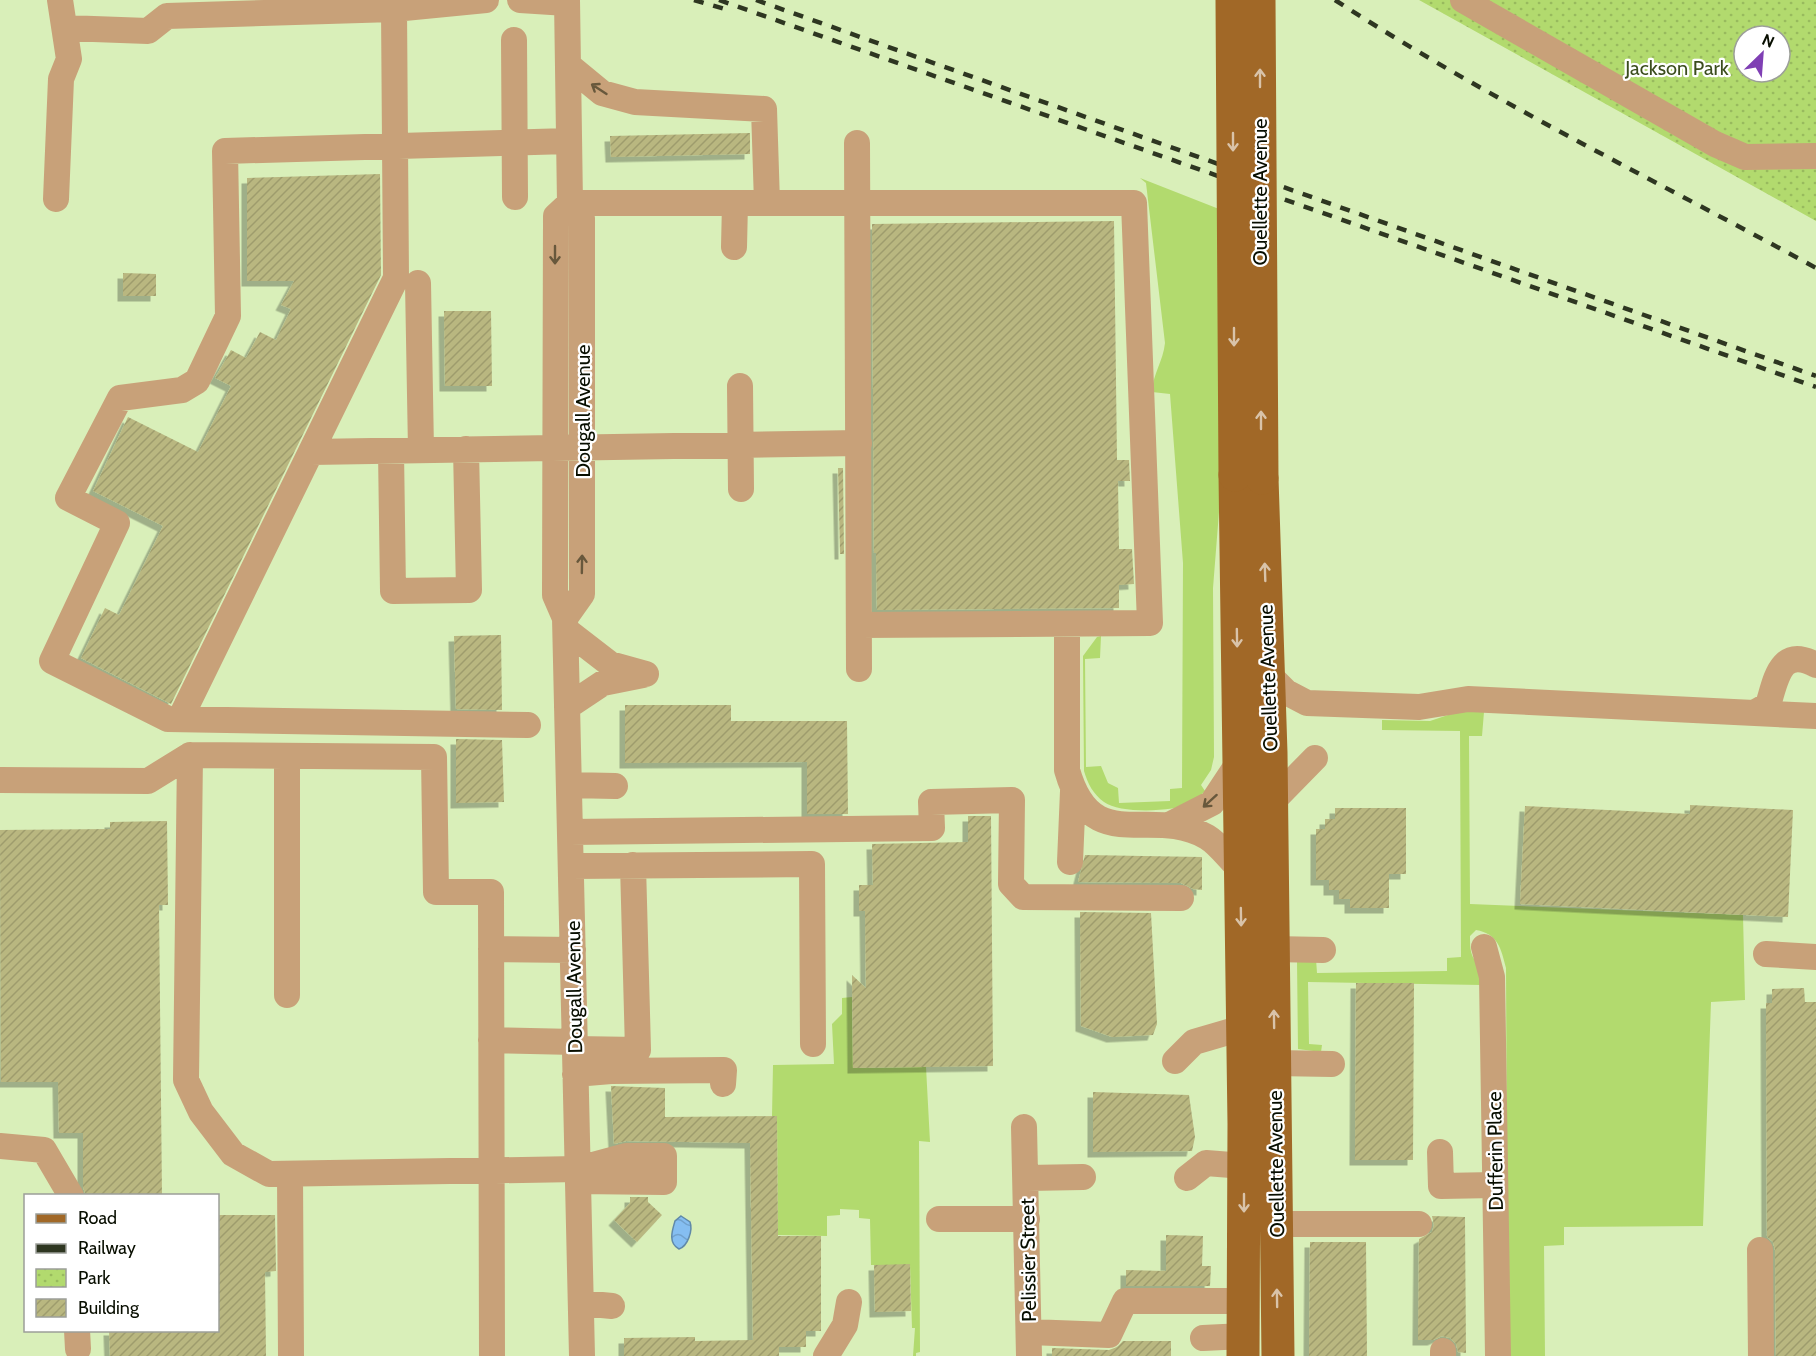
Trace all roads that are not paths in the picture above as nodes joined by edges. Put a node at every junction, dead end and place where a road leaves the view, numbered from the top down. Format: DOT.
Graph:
graph roads {
  1 [pos="60,0"];
  2 [pos="486,0"];
  3 [pos="520,0"];
  4 [pos="1232,0"];
  5 [pos="1259,0"];
  6 [pos="1463,0"];
  7 [pos="567,1"];
  8 [pos="200,8"];
  9 [pos="394,9"];
  10 [pos="66,28"];
  11 [pos="514,40"];
  12 [pos="568,65"];
  13 [pos="569,141"];
  14 [pos="516,143"];
  15 [pos="857,143"];
  16 [pos="395,147"];
  17 [pos="1816,156"];
  18 [pos="515,197"];
  19 [pos="56,199"];
  20 [pos="570,203"];
  21 [pos="735,203"];
  22 [pos="767,203"];
  23 [pos="857,203"];
  24 [pos="734,247"];
  25 [pos="418,283"];
  26 [pos="740,386"];
  27 [pos="858,443"];
  28 [pos="740,445"];
  29 [pos="583,447"];
  30 [pos="554,448"];
  31 [pos="466,449"];
  32 [pos="421,450"];
  33 [pos="391,451"];
  34 [pos="310,452"];
  35 [pos="1249,476"];
  36 [pos="741,489"];
  37 [pos="566,624"];
  38 [pos="1067,624"];
  39 [pos="860,625"];
  40 [pos="1816,665"];
  41 [pos="859,669"];
  42 [pos="1268,674"];
  43 [pos="1307,703"];
  44 [pos="567,707"];
  45 [pos="1754,713"];
  46 [pos="1816,716"];
  47 [pos="180,719"];
  48 [pos="528,725"];
  49 [pos="1270,729"];
  50 [pos="190,755"];
  51 [pos="287,756"];
  52 [pos="1315,758"];
  53 [pos="1239,762"];
  54 [pos="0,780"];
  55 [pos="569,785"];
  56 [pos="615,786"];
  57 [pos="1073,791"];
  58 [pos="1271,802"];
  59 [pos="1169,825"];
  60 [pos="570,832"];
  61 [pos="1070,862"];
  62 [pos="571,866"];
  63 [pos="633,866"];
  64 [pos="1240,869"];
  65 [pos="1182,898"];
  66 [pos="1484,947"];
  67 [pos="491,949"];
  68 [pos="1273,949"];
  69 [pos="573,950"];
  70 [pos="1323,950"];
  71 [pos="1766,954"];
  72 [pos="1816,957"];
  73 [pos="287,995"];
  74 [pos="1242,1028"];
  75 [pos="491,1040"];
  76 [pos="813,1044"];
  77 [pos="575,1055"];
  78 [pos="1175,1061"];
  79 [pos="1275,1063"];
  80 [pos="1332,1064"];
  81 [pos="723,1084"];
  82 [pos="1024,1127"];
  83 [pos="0,1146"];
  84 [pos="1440,1152"];
  85 [pos="1244,1166"];
  86 [pos="491,1170"];
  87 [pos="1027,1172"];
  88 [pos="290,1174"];
  89 [pos="578,1175"];
  90 [pos="1083,1177"];
  91 [pos="1187,1178"];
  92 [pos="1495,1185"];
  93 [pos="70,1194"];
  94 [pos="939,1219"];
  95 [pos="1027,1219"];
  96 [pos="1276,1224"];
  97 [pos="1419,1224"];
  98 [pos="1760,1250"];
  99 [pos="1244,1301"];
  100 [pos="849,1302"];
  101 [pos="580,1304"];
  102 [pos="612,1306"];
  103 [pos="1203,1338"];
  104 [pos="1029,1344"];
  105 [pos="1244,1346"];
  106 [pos="291,1356"];
  107 [pos="492,1356"];
  108 [pos="582,1356"];
  109 [pos="826,1356"];
  110 [pos="1278,1356"];
  111 [pos="1498,1356"];
  112 [pos="1761,1356"];
  1 -- 10 [label="street"];
  2 -- 9 [label="street"];
  3 -- 7 [label="street"];
  4 -- 35 [label="main road, Ouellette Avenue, one-way, bridge"];
  35 -- 5 [label="main road, Ouellette Avenue, one-way, bridge"];
  6 -- 17 [label="street"];
  7 -- 12 [label="street, Dougall Avenue"];
  8 -- 9 [label="street"];
  8 -- 10 [label="street"];
  9 -- 16 [label="street"];
  10 -- 19 [label="street"];
  11 -- 14 [label="street"];
  12 -- 13 [label="street, Dougall Avenue"];
  22 -- 12 [label="street, one-way"];
  13 -- 14 [label="street"];
  13 -- 20 [label="street, Dougall Avenue"];
  14 -- 16 [label="street"];
  14 -- 18 [label="street"];
  15 -- 23 [label="street"];
  16 -- 34 [label="street"];
  16 -- 47 [label="street"];
  20 -- 21 [label="street"];
  20 -- 29 [label="street, Dougall Avenue"];
  20 -- 30 [label="street, Dougall Avenue, one-way"];
  21 -- 22 [label="street"];
  21 -- 24 [label="street"];
  22 -- 23 [label="street"];
  23 -- 27 [label="street"];
  23 -- 38 [label="street"];
  25 -- 32 [label="street"];
  26 -- 28 [label="street"];
  27 -- 28 [label="street"];
  27 -- 39 [label="street"];
  28 -- 29 [label="street"];
  28 -- 36 [label="street"];
  29 -- 30 [label="street"];
  37 -- 29 [label="street, Dougall Avenue, one-way"];
  30 -- 31 [label="street"];
  30 -- 37 [label="street, Dougall Avenue"];
  31 -- 32 [label="street"];
  31 -- 33 [label="street"];
  32 -- 33 [label="street"];
  33 -- 34 [label="street"];
  34 -- 47 [label="street"];
  42 -- 35 [label="main road, Ouellette Avenue, one-way"];
  35 -- 53 [label="main road, Ouellette Avenue, one-way"];
  37 -- 44 [label="street, Dougall Avenue"];
  37 -- 44 [label="street"];
  38 -- 39 [label="street"];
  38 -- 57 [label="street"];
  39 -- 41 [label="street"];
  40 -- 45 [label="street"];
  42 -- 43 [label="street"];
  42 -- 49 [label="main road, Ouellette Avenue"];
  43 -- 45 [label="street"];
  43 -- 49 [label="street"];
  44 -- 55 [label="street, Dougall Avenue"];
  45 -- 46 [label="street"];
  47 -- 48 [label="street"];
  49 -- 58 [label="main road, Ouellette Avenue"];
  50 -- 51 [label="street"];
  50 -- 54 [label="street"];
  50 -- 88 [label="street"];
  51 -- 67 [label="street"];
  51 -- 73 [label="street"];
  52 -- 58 [label="street"];
  53 -- 59 [label="street, one-way"];
  53 -- 64 [label="main road, Ouellette Avenue"];
  55 -- 56 [label="street"];
  55 -- 60 [label="street, Dougall Avenue"];
  57 -- 59 [label="street"];
  57 -- 61 [label="street"];
  58 -- 68 [label="main road, Ouellette Avenue"];
  59 -- 64 [label="street"];
  60 -- 62 [label="street, Dougall Avenue"];
  60 -- 65 [label="street"];
  62 -- 63 [label="street"];
  62 -- 69 [label="street, Dougall Avenue"];
  63 -- 76 [label="street"];
  63 -- 77 [label="street"];
  64 -- 74 [label="main road, Ouellette Avenue, one-way"];
  66 -- 92 [label="street, Dufferin Place"];
  67 -- 69 [label="street"];
  67 -- 75 [label="street"];
  68 -- 70 [label="street"];
  79 -- 68 [label="main road, Ouellette Avenue, one-way"];
  69 -- 77 [label="street, Dougall Avenue"];
  71 -- 72 [label="street"];
  74 -- 78 [label="street"];
  74 -- 85 [label="main road, Ouellette Avenue"];
  75 -- 77 [label="street"];
  75 -- 86 [label="street"];
  77 -- 81 [label="street"];
  77 -- 89 [label="street, Dougall Avenue"];
  79 -- 80 [label="street"];
  79 -- 96 [label="main road, Ouellette Avenue"];
  82 -- 87 [label="street, Pelissier Street"];
  83 -- 93 [label="street"];
  84 -- 92 [label="street"];
  85 -- 91 [label="street"];
  85 -- 99 [label="main road, Ouellette Avenue, one-way"];
  86 -- 88 [label="street"];
  86 -- 89 [label="street"];
  86 -- 107 [label="street"];
  87 -- 90 [label="street"];
  87 -- 95 [label="street, Pelissier Street"];
  88 -- 106 [label="street"];
  89 -- 101 [label="street, Dougall Avenue"];
  92 -- 111 [label="street, Dufferin Place"];
  94 -- 95 [label="street"];
  95 -- 104 [label="street, Pelissier Street"];
  96 -- 97 [label="street"];
  110 -- 96 [label="main road, Ouellette Avenue, one-way"];
  98 -- 112 [label="street"];
  99 -- 104 [label="street"];
  99 -- 105 [label="main road, Ouellette Avenue"];
  100 -- 109 [label="street"];
  101 -- 102 [label="street"];
  101 -- 108 [label="street, Dougall Avenue"];
  103 -- 105 [label="street"];
}
